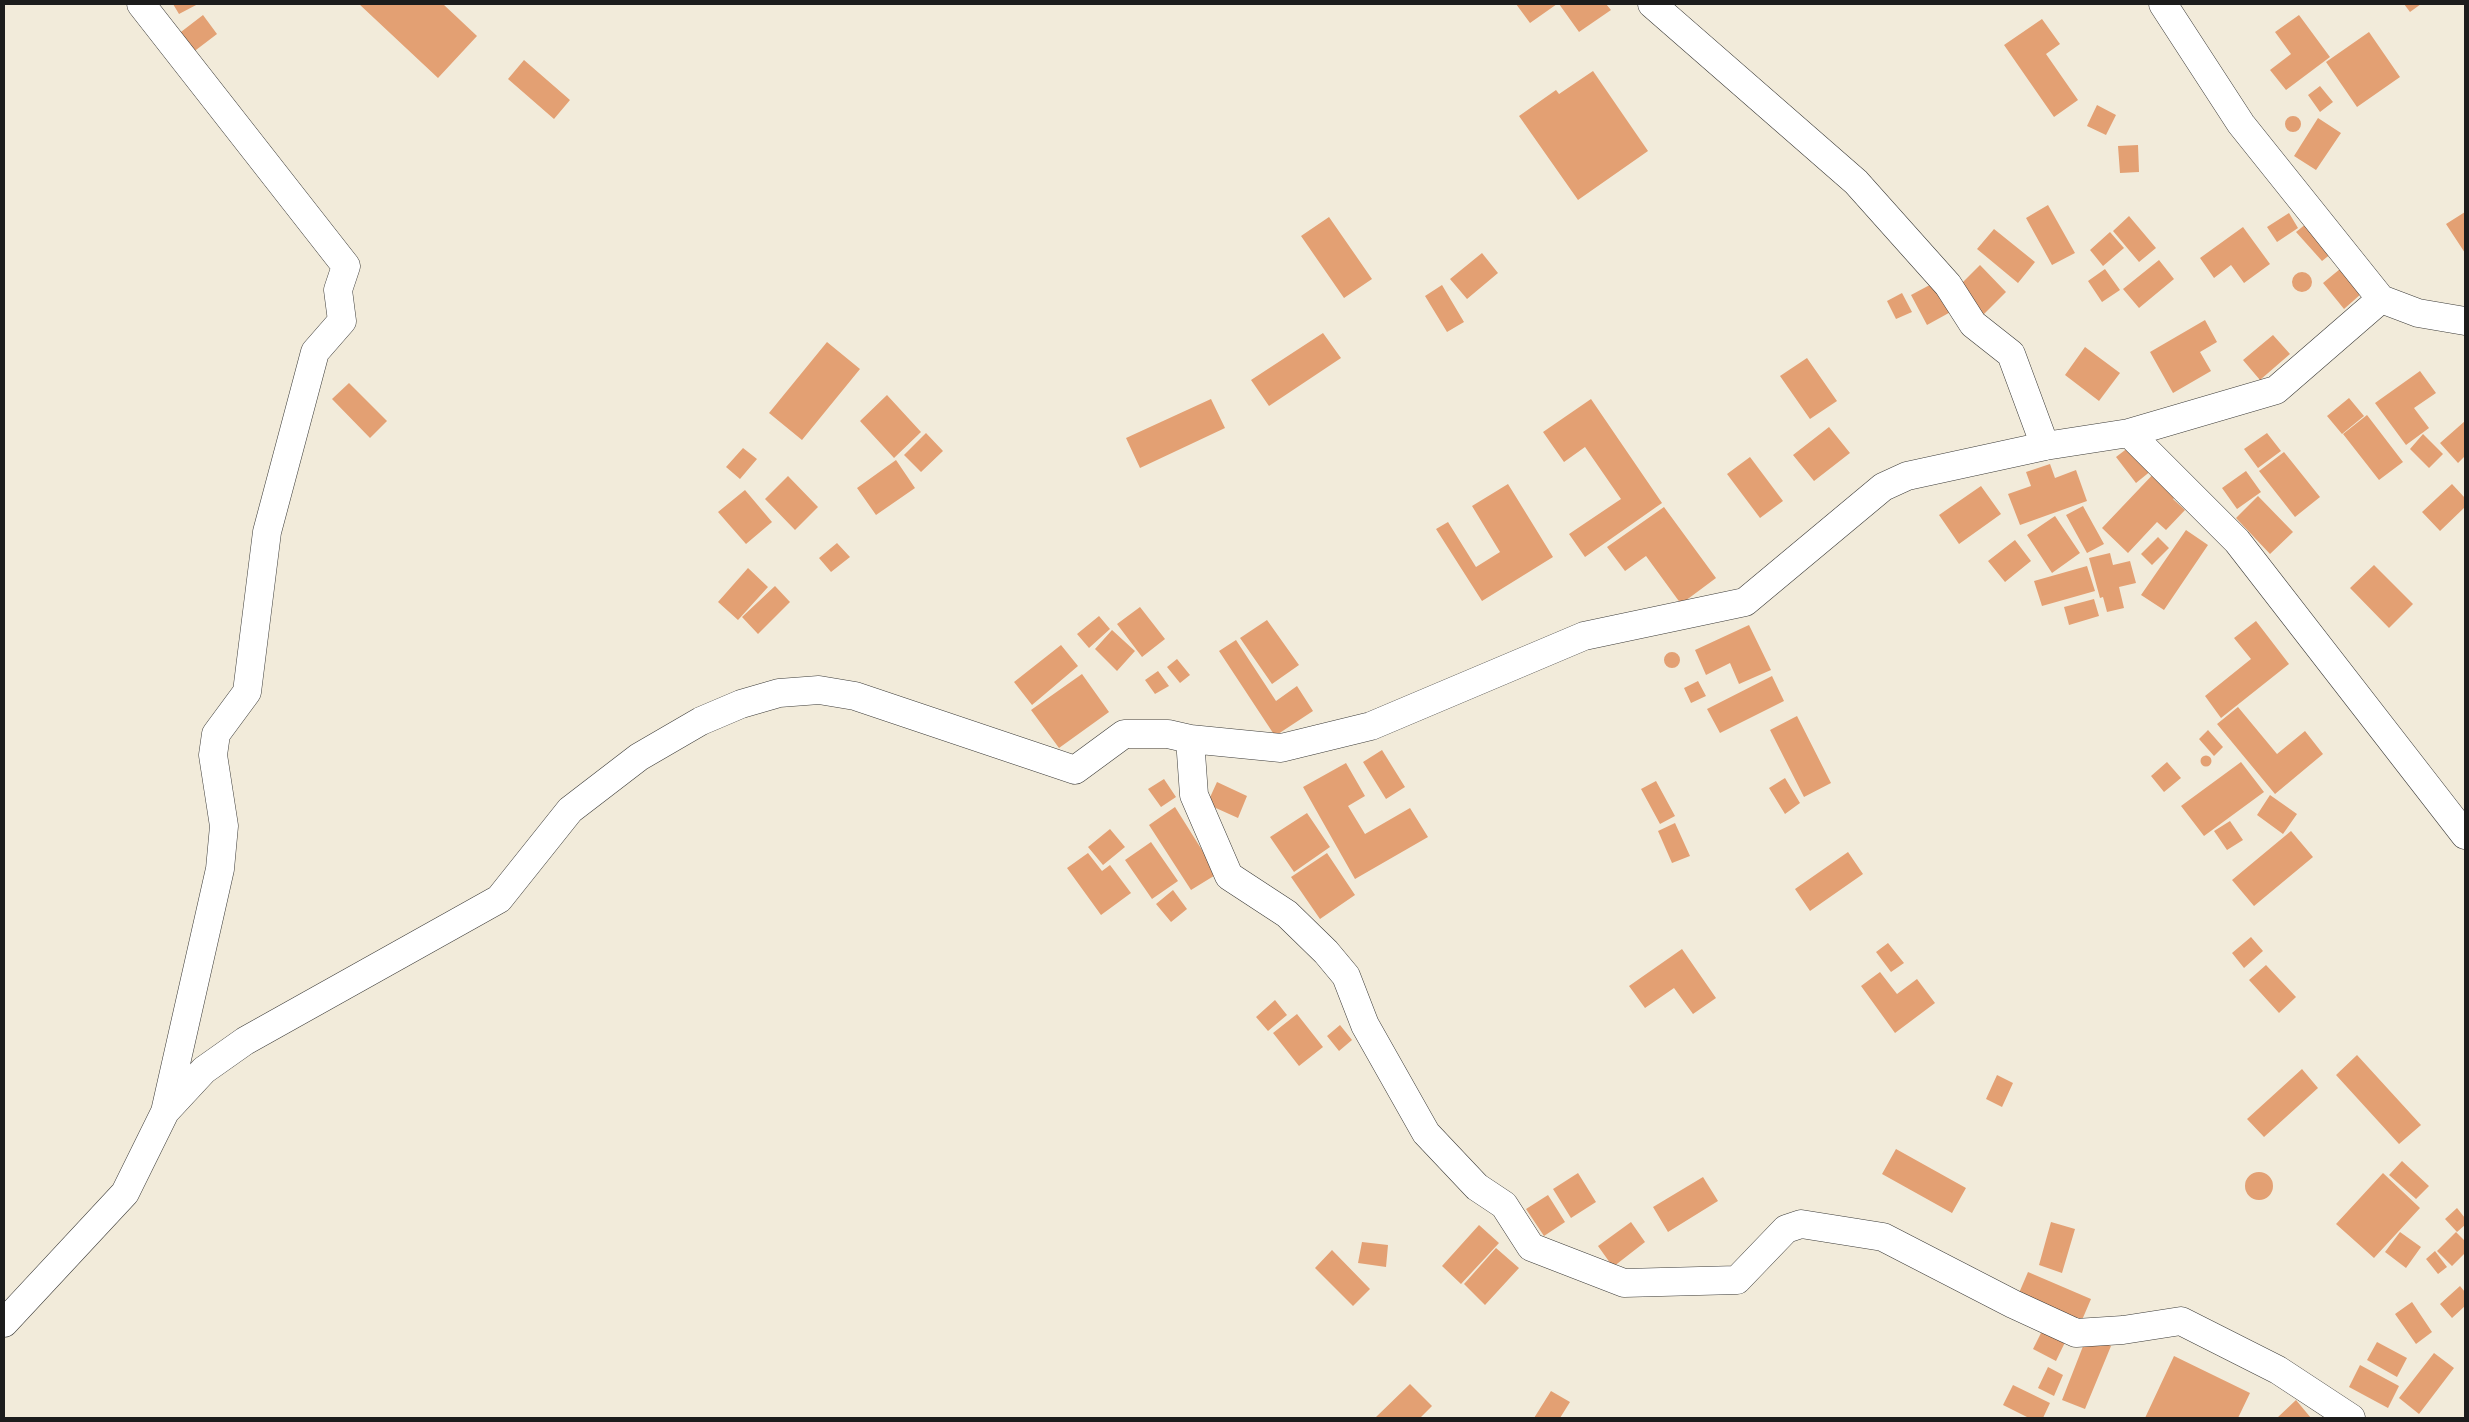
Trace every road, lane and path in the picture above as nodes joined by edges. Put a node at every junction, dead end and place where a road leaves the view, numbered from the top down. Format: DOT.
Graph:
graph roads {
  1 [pos="141,4"];
  2 [pos="1652,4"];
  3 [pos="2163,4"];
  4 [pos="2381,299"];
  5 [pos="2465,321"];
  6 [pos="2129,433"];
  7 [pos="2045,446"];
  8 [pos="1190,739"];
  9 [pos="2465,835"];
  10 [pos="165,1112"];
  11 [pos="4,1323"];
  12 [pos="2351,1418"];
  1 -- 10 [label="street"];
  2 -- 7 [label="street"];
  3 -- 4 [label="street"];
  4 -- 5 [label="street"];
  4 -- 6 [label="street"];
  6 -- 7 [label="street"];
  6 -- 9 [label="street"];
  7 -- 8 [label="street"];
  8 -- 10 [label="street"];
  8 -- 12 [label="street"];
  10 -- 11 [label="street"];
}
